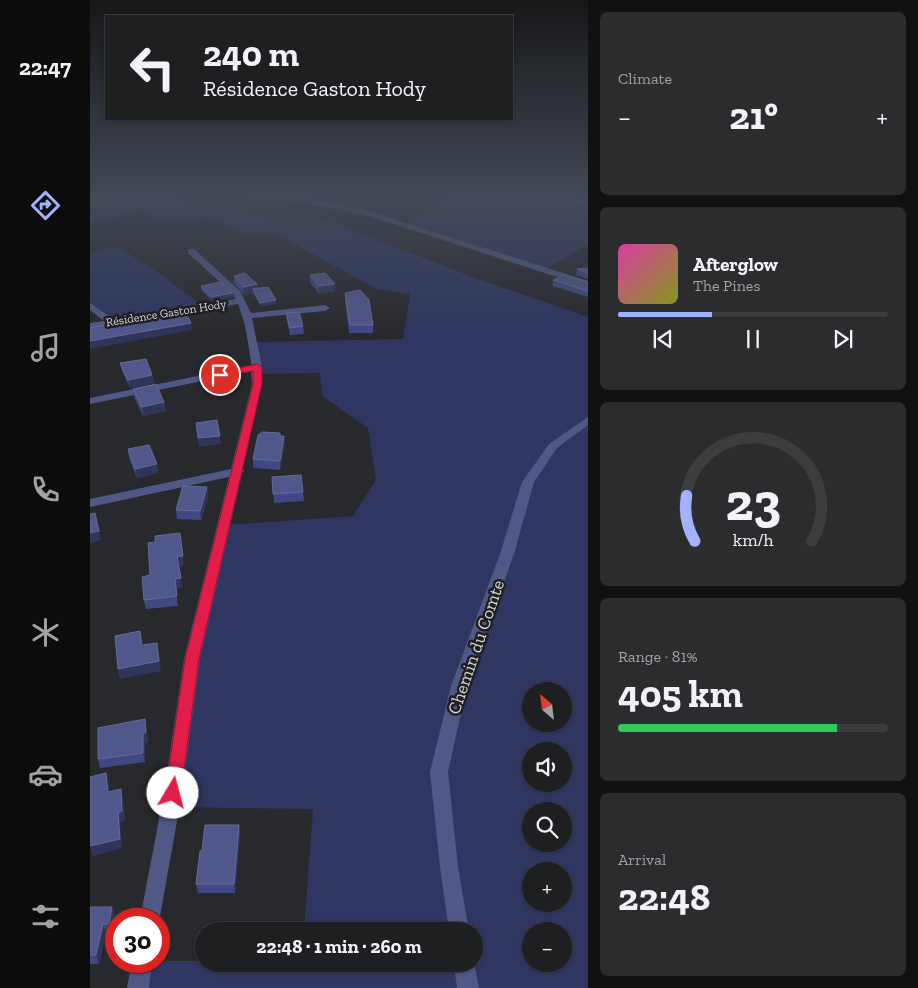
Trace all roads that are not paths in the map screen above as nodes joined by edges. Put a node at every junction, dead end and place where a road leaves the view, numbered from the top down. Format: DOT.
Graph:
graph roads {
  1 [pos="455,241"];
  2 [pos="191,250"];
  3 [pos="588,284"];
  4 [pos="242,301"];
  5 [pos="90,306"];
  6 [pos="325,308"];
  7 [pos="247,316"];
  8 [pos="111,322"];
  9 [pos="90,326"];
  10 [pos="257,367"];
  11 [pos="90,401"];
  12 [pos="588,420"];
  13 [pos="238,471"];
  14 [pos="90,503"];
  15 [pos="152,908"];
  16 [pos="458,922"];
  17 [pos="465,972"];
  18 [pos="140,973"];
  19 [pos="138,988"];
  20 [pos="468,988"];
  1 -- 3 [label="street"];
  2 -- 4 [label="street"];
  4 -- 7 [label="street"];
  4 -- 8 [label="street, Résidence Gaston Hody"];
  5 -- 8 [label="street"];
  6 -- 7 [label="street"];
  7 -- 10 [label="street"];
  8 -- 9 [label="street, Résidence Gaston Hody"];
  10 -- 11 [label="street"];
  10 -- 13 [label="street"];
  12 -- 16 [label="street, Chemin du Comte"];
  13 -- 14 [label="street"];
  13 -- 15 [label="street"];
  17 -- 20 [label="street"];
  18 -- 19 [label="street"];
}
